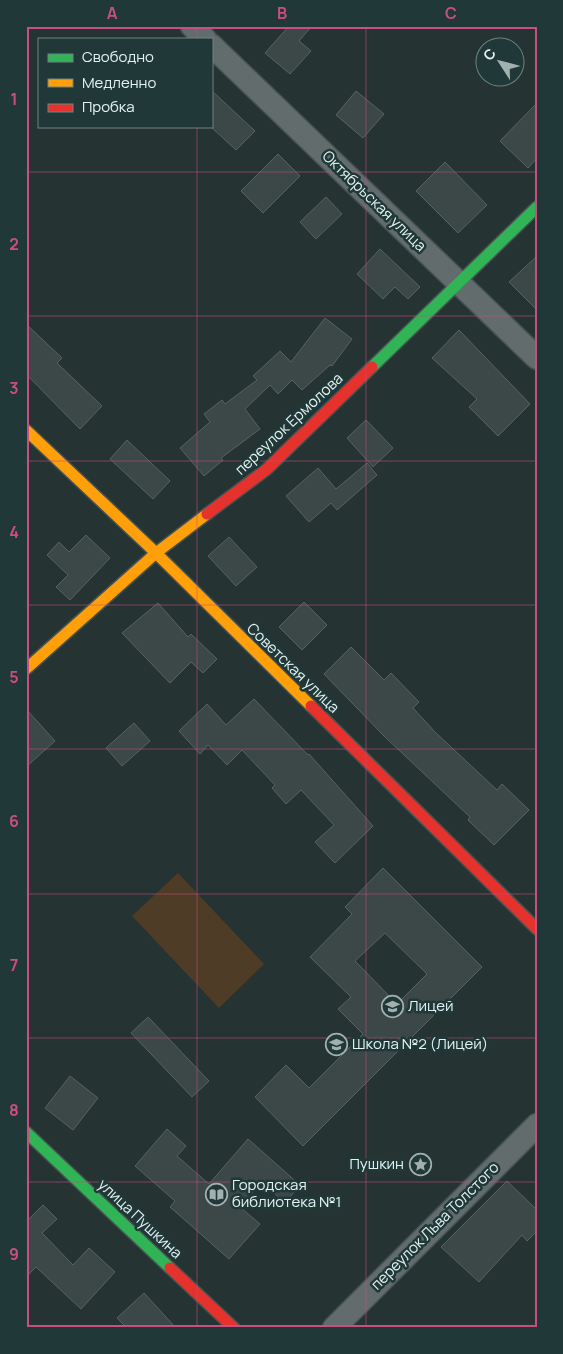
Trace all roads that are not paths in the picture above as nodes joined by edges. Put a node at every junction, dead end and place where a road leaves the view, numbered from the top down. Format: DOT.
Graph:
graph roads {
  1 [pos="192,26"];
  2 [pos="204,38"];
  3 [pos="212,46"];
  4 [pos="537,207"];
  5 [pos="459,283"];
  6 [pos="537,358"];
  7 [pos="26,430"];
  8 [pos="156,553"];
  9 [pos="26,669"];
  10 [pos="537,929"];
  11 [pos="537,1125"];
  12 [pos="26,1132"];
  13 [pos="223,1324"];
  14 [pos="334,1328"];
  1 -- 2 [label="street"];
  3 -- 5 [label="street, Октябрьская улица"];
  4 -- 5 [label="street, переулок Ермолова"];
  5 -- 6 [label="street, Октябрьская улица"];
  5 -- 8 [label="street, переулок Ермолова"];
  7 -- 8 [label="street, Советская улица"];
  8 -- 9 [label="street, переулок Ермолова"];
  8 -- 10 [label="street, Советская улица"];
  11 -- 14 [label="street, переулок Льва Толстого"];
  12 -- 13 [label="street, улица Пушкина"];
}
